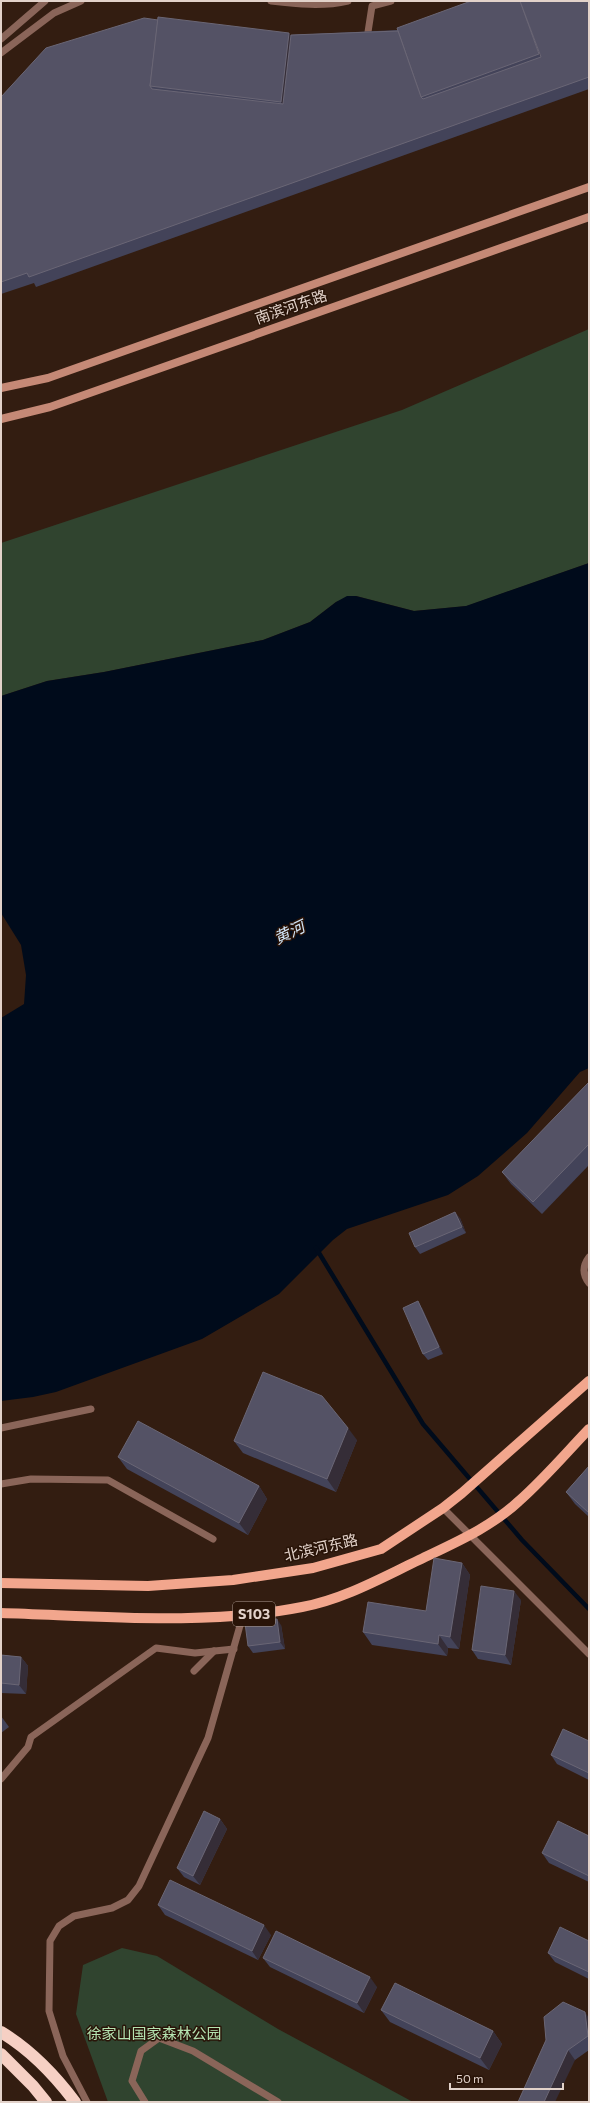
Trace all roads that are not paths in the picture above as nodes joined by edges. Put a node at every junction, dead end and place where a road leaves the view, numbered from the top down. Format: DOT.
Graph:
graph roads {
  1 [pos="45,1"];
  2 [pos="80,1"];
  3 [pos="271,1"];
  4 [pos="348,1"];
  5 [pos="391,1"];
  6 [pos="368,32"];
  7 [pos="1,39"];
  8 [pos="1,53"];
  9 [pos="589,187"];
  10 [pos="589,217"];
  11 [pos="1,388"];
  12 [pos="1,419"];
  13 [pos="589,1256"];
  14 [pos="589,1283"];
  15 [pos="589,1381"];
  16 [pos="91,1409"];
  17 [pos="1,1428"];
  18 [pos="589,1429"];
  19 [pos="1,1484"];
  20 [pos="443,1508"];
  21 [pos="471,1536"];
  22 [pos="213,1539"];
  23 [pos="1,1583"];
  24 [pos="1,1613"];
  25 [pos="243,1615"];
  26 [pos="234,1649"];
  27 [pos="214,1651"];
  28 [pos="589,1654"];
  29 [pos="194,1670"];
  30 [pos="1,1779"];
  31 [pos="1,2032"];
  32 [pos="1,2054"];
  33 [pos="46,2102"];
  34 [pos="75,2102"];
  35 [pos="87,2102"];
  36 [pos="145,2102"];
  37 [pos="278,2102"];
  1 -- 7 [label="lane"];
  2 -- 8 [label="lane"];
  3 -- 4 [label="lane"];
  5 -- 6 [label="lane"];
  9 -- 11 [label="main road, 南滨河东路"];
  10 -- 12 [label="main road, 南滨河东路"];
  13 -- 14 [label="lane"];
  15 -- 20 [label="main road, 北滨河东路"];
  16 -- 17 [label="lane"];
  18 -- 21 [label="main road, S103"];
  19 -- 22 [label="lane"];
  20 -- 21 [label="lane"];
  20 -- 23 [label="main road, 北滨河东路 / S103"];
  21 -- 25 [label="main road, S103"];
  21 -- 28 [label="lane"];
  24 -- 25 [label="main road, S103"];
  25 -- 26 [label="lane"];
  26 -- 27 [label="lane"];
  26 -- 35 [label="lane"];
  27 -- 29 [label="lane"];
  27 -- 30 [label="lane"];
  31 -- 34 [label="highway"];
  32 -- 33 [label="highway"];
  36 -- 37 [label="lane"];
}
